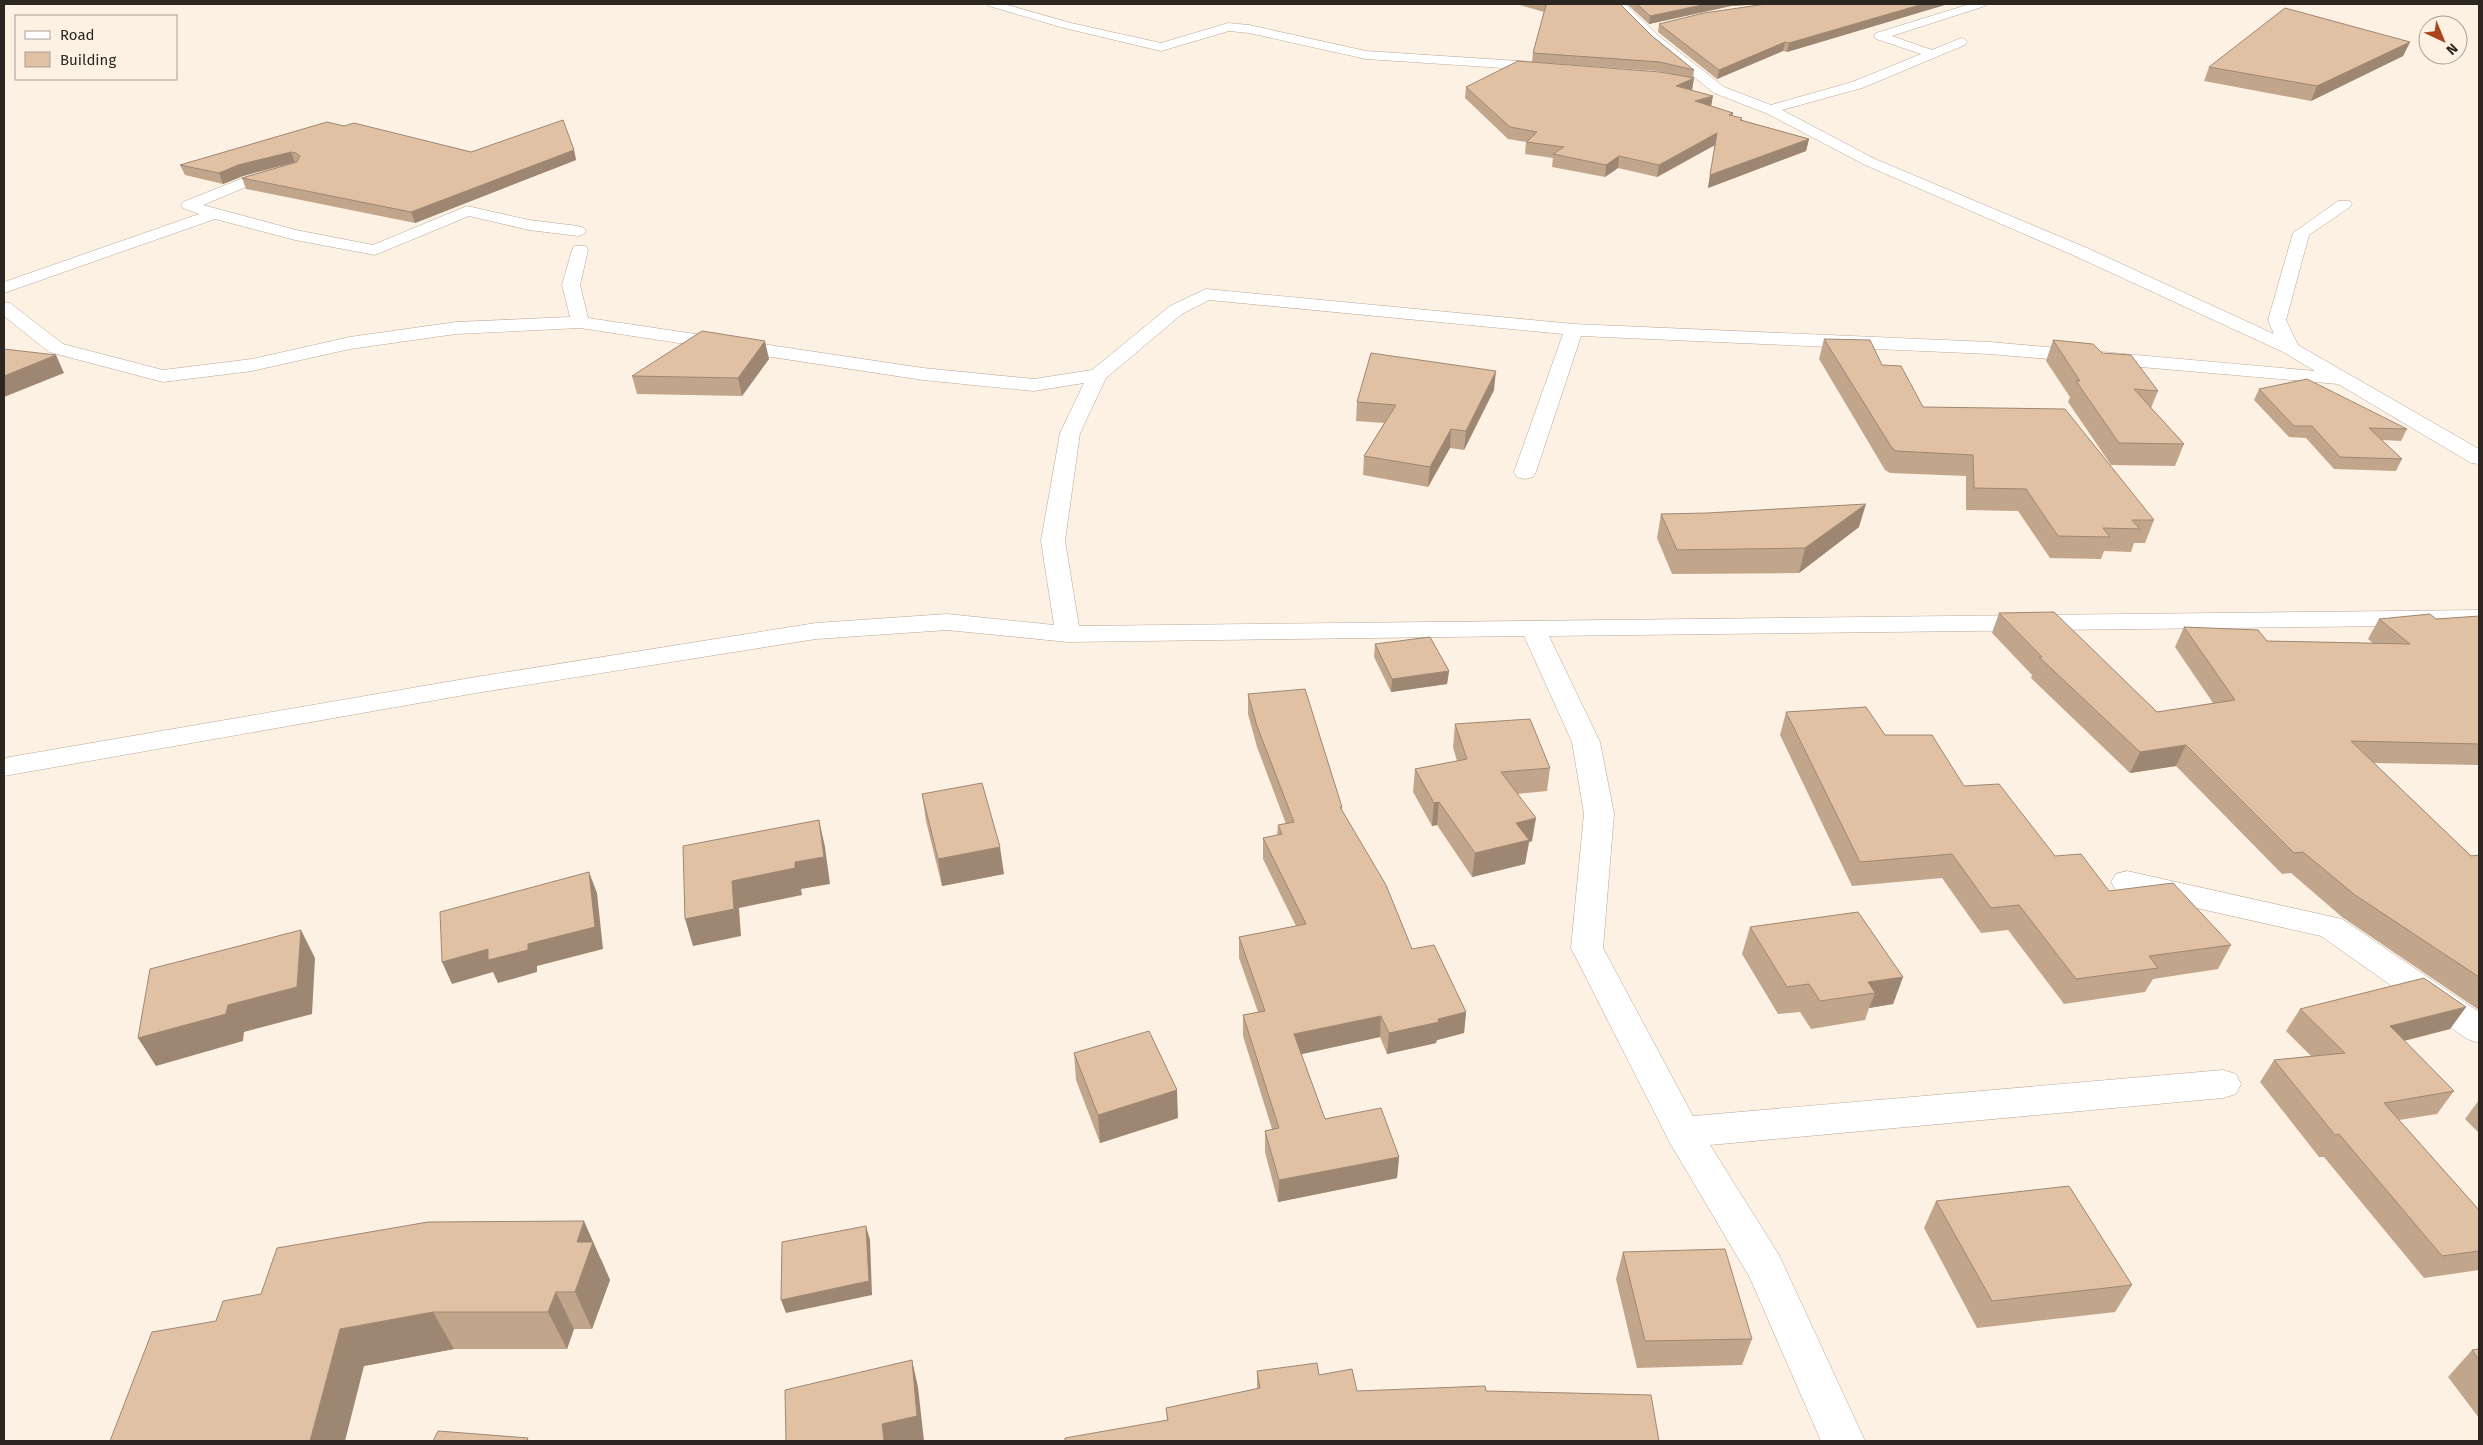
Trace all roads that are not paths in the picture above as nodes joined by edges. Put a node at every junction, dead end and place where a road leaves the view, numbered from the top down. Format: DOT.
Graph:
graph roads {
  1 [pos="993,4"];
  2 [pos="1619,4"];
  3 [pos="1981,4"];
  4 [pos="1961,42"];
  5 [pos="1932,54"];
  6 [pos="1562,68"];
  7 [pos="1693,84"];
  8 [pos="1719,90"];
  9 [pos="1769,110"];
  10 [pos="295,168"];
  11 [pos="2344,204"];
  12 [pos="214,214"];
  13 [pos="578,231"];
  14 [pos="580,250"];
  15 [pos="4,288"];
  16 [pos="4,307"];
  17 [pos="580,322"];
  18 [pos="1574,330"];
  19 [pos="2290,348"];
  20 [pos="1098,375"];
  21 [pos="2344,378"];
  22 [pos="2479,458"];
  23 [pos="1526,472"];
  24 [pos="2479,617"];
  25 [pos="1532,627"];
  26 [pos="1068,634"];
  27 [pos="4,767"];
  28 [pos="2127,882"];
  29 [pos="2479,1030"];
  30 [pos="2223,1084"];
  31 [pos="1683,1132"];
  32 [pos="1843,1441"];
  1 -- 6 [label="street"];
  2 -- 8 [label="street"];
  3 -- 5 [label="street"];
  4 -- 5 [label="street"];
  5 -- 9 [label="street"];
  7 -- 8 [label="street"];
  8 -- 9 [label="street"];
  9 -- 19 [label="street"];
  10 -- 12 [label="street"];
  11 -- 19 [label="street"];
  12 -- 13 [label="street"];
  12 -- 15 [label="street"];
  14 -- 17 [label="street"];
  16 -- 17 [label="street"];
  17 -- 20 [label="street"];
  18 -- 20 [label="street"];
  18 -- 21 [label="street"];
  18 -- 23 [label="street"];
  19 -- 21 [label="street"];
  20 -- 26 [label="street"];
  21 -- 22 [label="street"];
  24 -- 25 [label="street"];
  25 -- 26 [label="street"];
  25 -- 31 [label="street"];
  26 -- 27 [label="street"];
  28 -- 29 [label="street"];
  30 -- 31 [label="street"];
  31 -- 32 [label="street"];
}
